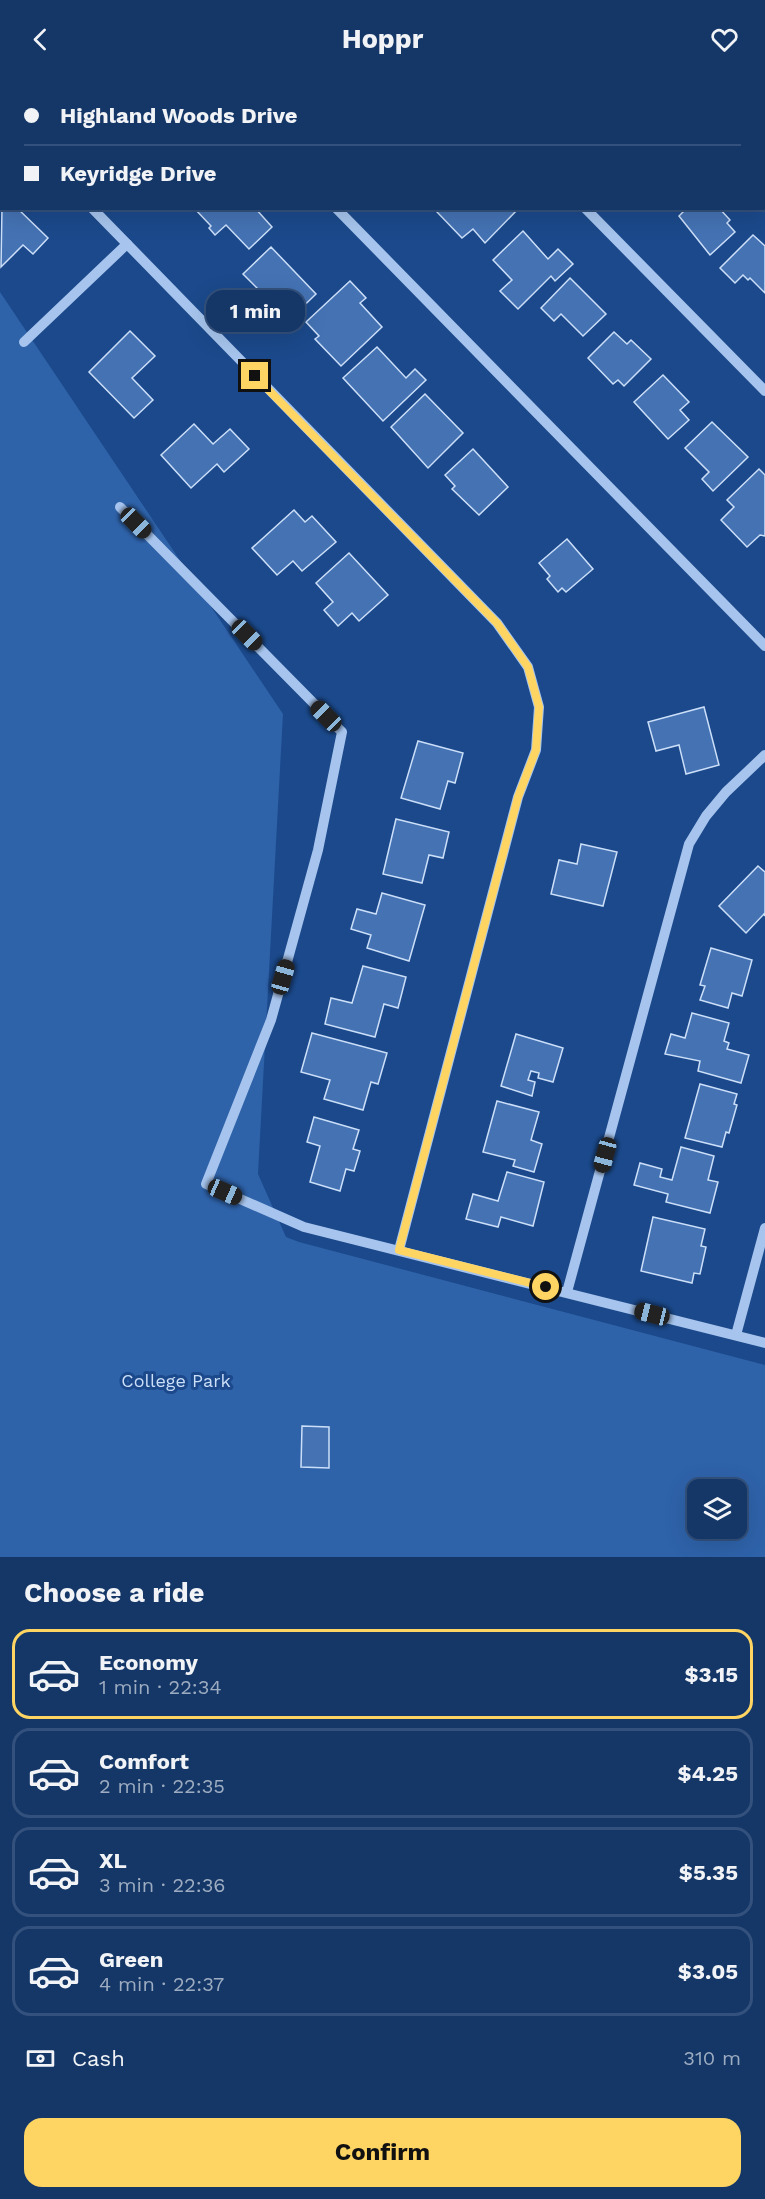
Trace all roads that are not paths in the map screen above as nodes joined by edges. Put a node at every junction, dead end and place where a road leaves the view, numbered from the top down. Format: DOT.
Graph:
graph roads {
  1 [pos="94,210"];
  2 [pos="338,210"];
  3 [pos="587,210"];
  4 [pos="127,244"];
  5 [pos="24,342"];
  6 [pos="765,391"];
  7 [pos="120,507"];
  8 [pos="765,646"];
  9 [pos="765,755"];
  10 [pos="765,1228"];
  11 [pos="399,1250"];
  12 [pos="567,1292"];
  13 [pos="736,1335"];
  14 [pos="765,1343"];
  1 -- 4 [label="street"];
  2 -- 8 [label="street"];
  3 -- 6 [label="street"];
  4 -- 5 [label="street"];
  4 -- 11 [label="street"];
  7 -- 11 [label="street"];
  9 -- 12 [label="street"];
  10 -- 13 [label="street"];
  11 -- 12 [label="street"];
  12 -- 13 [label="street"];
  13 -- 14 [label="street"];
}
